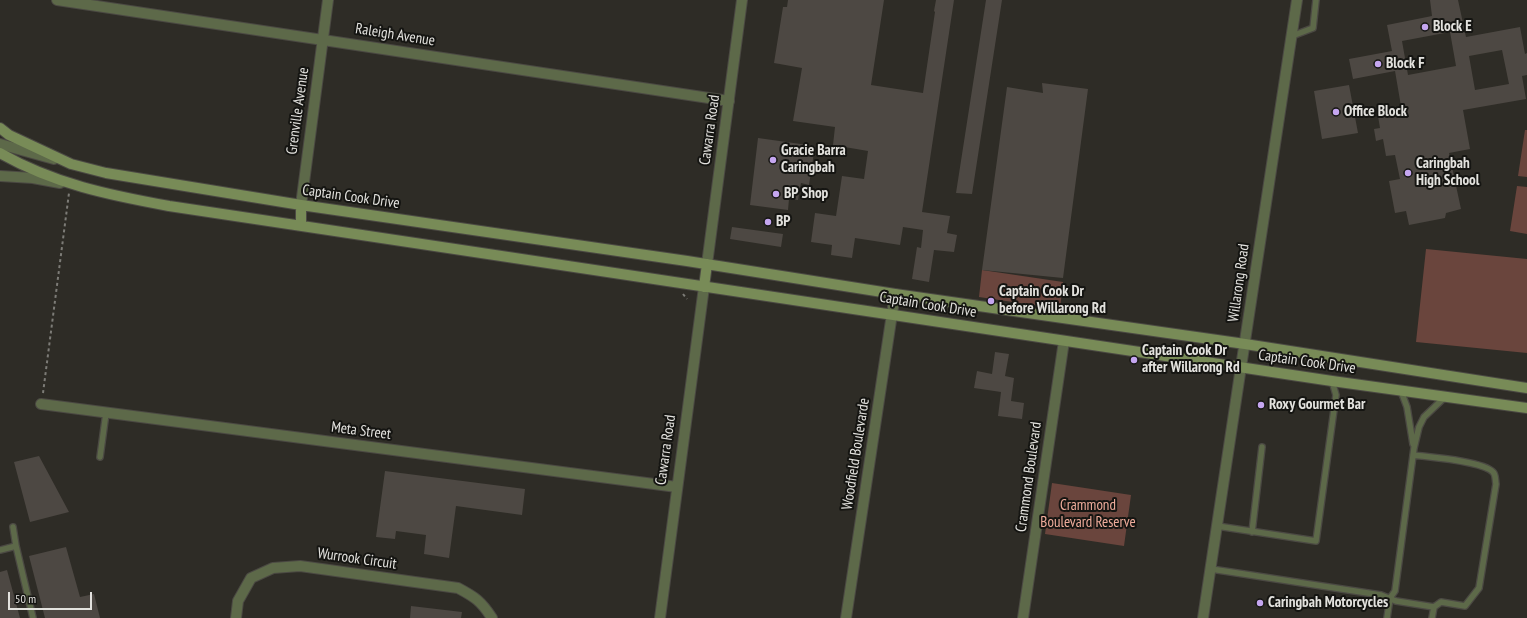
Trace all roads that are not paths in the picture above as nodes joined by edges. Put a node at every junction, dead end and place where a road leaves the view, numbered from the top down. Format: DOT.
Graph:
graph roads {
  1 [pos="57,0"];
  2 [pos="328,0"];
  3 [pos="742,0"];
  4 [pos="1297,0"];
  5 [pos="1316,0"];
  6 [pos="1292,36"];
  7 [pos="323,39"];
  8 [pos="729,100"];
  9 [pos="0,128"];
  10 [pos="0,144"];
  11 [pos="0,153"];
  12 [pos="71,164"];
  13 [pos="0,176"];
  14 [pos="70,185"];
  15 [pos="301,205"];
  16 [pos="301,226"];
  17 [pos="707,264"];
  18 [pos="704,286"];
  19 [pos="895,294"];
  20 [pos="892,315"];
  21 [pos="1064,341"];
  22 [pos="1245,344"];
  23 [pos="1242,367"];
  24 [pos="1332,381"];
  25 [pos="1527,388"];
  26 [pos="1400,391"];
  27 [pos="1445,397"];
  28 [pos="42,404"];
  29 [pos="1527,408"];
  30 [pos="106,413"];
  31 [pos="1262,447"];
  32 [pos="1414,448"];
  33 [pos="1413,455"];
  34 [pos="100,457"];
  35 [pos="676,488"];
  36 [pos="1217,526"];
  37 [pos="13,527"];
  38 [pos="1252,532"];
  39 [pos="16,546"];
  40 [pos="0,550"];
  41 [pos="1211,569"];
  42 [pos="1390,598"];
  43 [pos="1434,607"];
  44 [pos="33,618"];
  45 [pos="236,618"];
  46 [pos="492,618"];
  47 [pos="660,618"];
  48 [pos="846,618"];
  49 [pos="1024,618"];
  50 [pos="1203,618"];
  51 [pos="1387,618"];
  52 [pos="1432,618"];
  1 -- 7 [label="street, Raleigh Avenue"];
  2 -- 7 [label="street, Grenville Avenue"];
  3 -- 8 [label="street, Cawarra Road"];
  4 -- 6 [label="street, Willarong Road"];
  5 -- 6 [label="lane"];
  6 -- 22 [label="street, Willarong Road"];
  7 -- 8 [label="street, Raleigh Avenue"];
  7 -- 15 [label="street, Grenville Avenue"];
  8 -- 17 [label="street, Cawarra Road"];
  9 -- 12 [label="main road, Captain Cook Drive"];
  10 -- 12 [label="street"];
  11 -- 14 [label="main road, Captain Cook Drive"];
  12 -- 15 [label="main road, Captain Cook Drive"];
  13 -- 14 [label="street"];
  14 -- 16 [label="main road, Captain Cook Drive"];
  15 -- 16 [label="main road, Grenville Avenue"];
  15 -- 17 [label="main road, Captain Cook Drive"];
  16 -- 18 [label="main road, Captain Cook Drive"];
  17 -- 18 [label="main road"];
  17 -- 19 [label="main road, Captain Cook Drive"];
  18 -- 20 [label="main road, Captain Cook Drive"];
  18 -- 35 [label="street, Cawarra Road"];
  19 -- 20 [label="street, Woodfield Boulevarde"];
  19 -- 22 [label="main road, Captain Cook Drive"];
  20 -- 21 [label="main road, Captain Cook Drive"];
  20 -- 48 [label="street, Woodfield Boulevarde"];
  21 -- 23 [label="main road, Captain Cook Drive"];
  21 -- 49 [label="street, Crammond Boulevard"];
  22 -- 23 [label="street, Willarong Road"];
  22 -- 25 [label="main road, Captain Cook Drive"];
  23 -- 24 [label="main road, Captain Cook Drive"];
  23 -- 36 [label="street, Willarong Road"];
  24 -- 26 [label="main road, Captain Cook Drive"];
  24 -- 38 [label="lane"];
  26 -- 27 [label="main road, Captain Cook Drive"];
  26 -- 32 [label="lane"];
  27 -- 29 [label="main road, Captain Cook Drive"];
  27 -- 32 [label="lane"];
  28 -- 30 [label="street, Meta Street"];
  30 -- 34 [label="lane"];
  30 -- 35 [label="street, Meta Street"];
  31 -- 38 [label="lane"];
  32 -- 33 [label="lane"];
  33 -- 42 [label="lane"];
  33 -- 43 [label="lane"];
  35 -- 47 [label="street, Cawarra Road"];
  36 -- 38 [label="lane"];
  36 -- 41 [label="street, Willarong Road"];
  37 -- 39 [label="lane"];
  39 -- 40 [label="lane"];
  39 -- 44 [label="lane"];
  41 -- 42 [label="lane"];
  41 -- 50 [label="street, Willarong Road"];
  42 -- 43 [label="lane"];
  42 -- 51 [label="lane"];
  43 -- 52 [label="lane"];
  45 -- 46 [label="street, Wurrook Circuit"];
}
